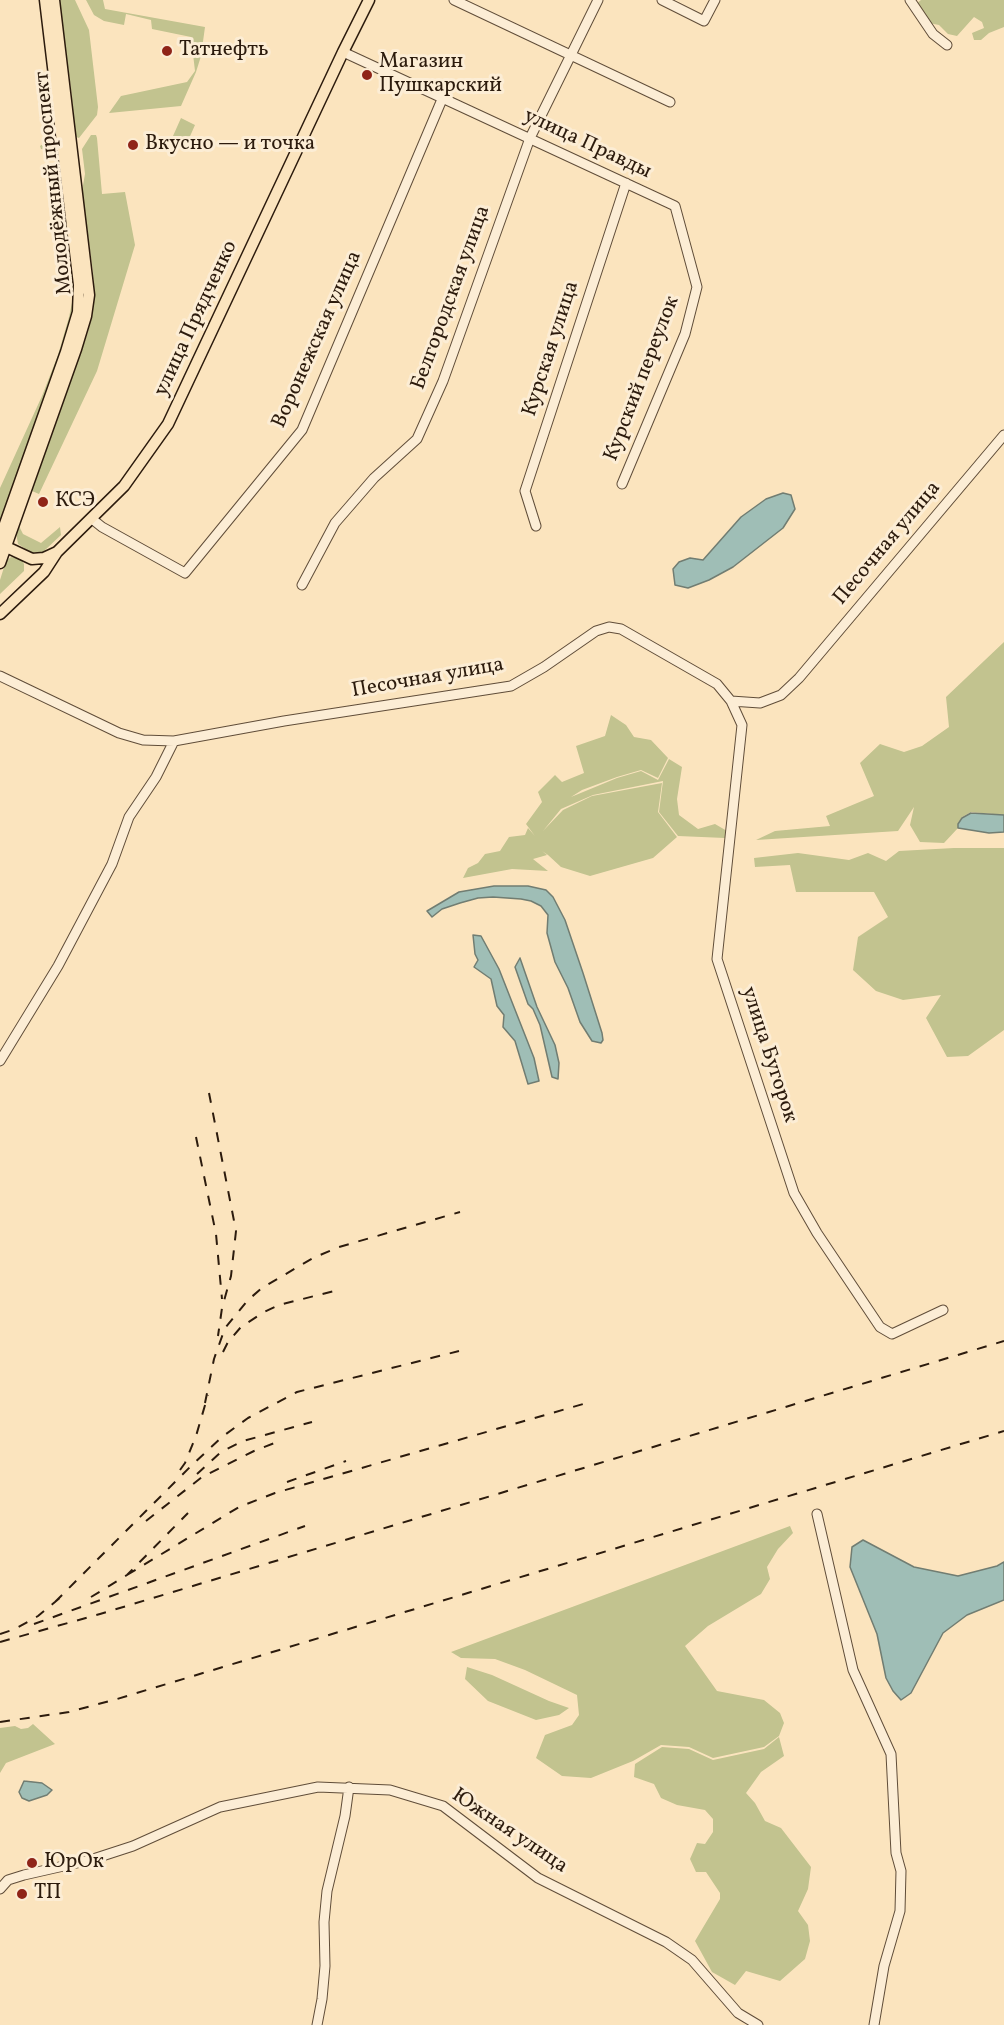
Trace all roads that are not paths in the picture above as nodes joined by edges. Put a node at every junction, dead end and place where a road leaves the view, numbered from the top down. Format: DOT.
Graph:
graph roads {
  1 [pos="45,0"];
  2 [pos="54,0"];
  3 [pos="369,0"];
  4 [pos="453,0"];
  5 [pos="598,0"];
  6 [pos="662,0"];
  7 [pos="715,0"];
  8 [pos="910,0"];
  9 [pos="947,45"];
  10 [pos="343,52"];
  11 [pos="570,56"];
  12 [pos="443,97"];
  13 [pos="670,102"];
  14 [pos="530,138"];
  15 [pos="626,183"];
  16 [pos="697,287"];
  17 [pos="1004,435"];
  18 [pos="622,484"];
  19 [pos="92,519"];
  20 [pos="536,526"];
  21 [pos="2,543"];
  22 [pos="57,552"];
  23 [pos="0,563"];
  24 [pos="302,585"];
  25 [pos="0,614"];
  26 [pos="0,676"];
  27 [pos="731,701"];
  28 [pos="174,741"];
  29 [pos="0,1061"];
  30 [pos="943,1310"];
  31 [pos="817,1514"];
  32 [pos="349,1787"];
  33 [pos="0,1889"];
  34 [pos="317,2025"];
  35 [pos="758,2025"];
  36 [pos="874,2025"];
  1 -- 21 [label="main road, Молодёжный проспект"];
  2 -- 21 [label="main road, Молодёжный проспект"];
  3 -- 10 [label="main road, улица Прядченко"];
  4 -- 11 [label="street"];
  5 -- 11 [label="street, Белгородская улица"];
  6 -- 7 [label="street"];
  8 -- 9 [label="street"];
  10 -- 12 [label="street, улица Правды"];
  10 -- 19 [label="main road, улица Прядченко"];
  11 -- 13 [label="street"];
  11 -- 14 [label="street, Белгородская улица"];
  12 -- 14 [label="street, улица Правды"];
  12 -- 19 [label="street, Воронежская улица"];
  14 -- 15 [label="street, улица Правды"];
  14 -- 24 [label="street, Белгородская улица"];
  15 -- 16 [label="street, улица Правды"];
  15 -- 20 [label="street, Курская улица"];
  16 -- 18 [label="street, Курский переулок"];
  17 -- 27 [label="street, Песочная улица"];
  19 -- 22 [label="main road, улица Прядченко"];
  21 -- 22 [label="main road"];
  21 -- 23 [label="main road, Молодёжный проспект"];
  22 -- 25 [label="main road, улица Прядченко"];
  26 -- 28 [label="street"];
  27 -- 28 [label="street, Песочная улица"];
  27 -- 30 [label="street, улица Бугорок"];
  28 -- 29 [label="street"];
  31 -- 36 [label="street"];
  32 -- 33 [label="street, Южная улица"];
  32 -- 34 [label="street"];
  32 -- 35 [label="street, Южная улица"];
}
